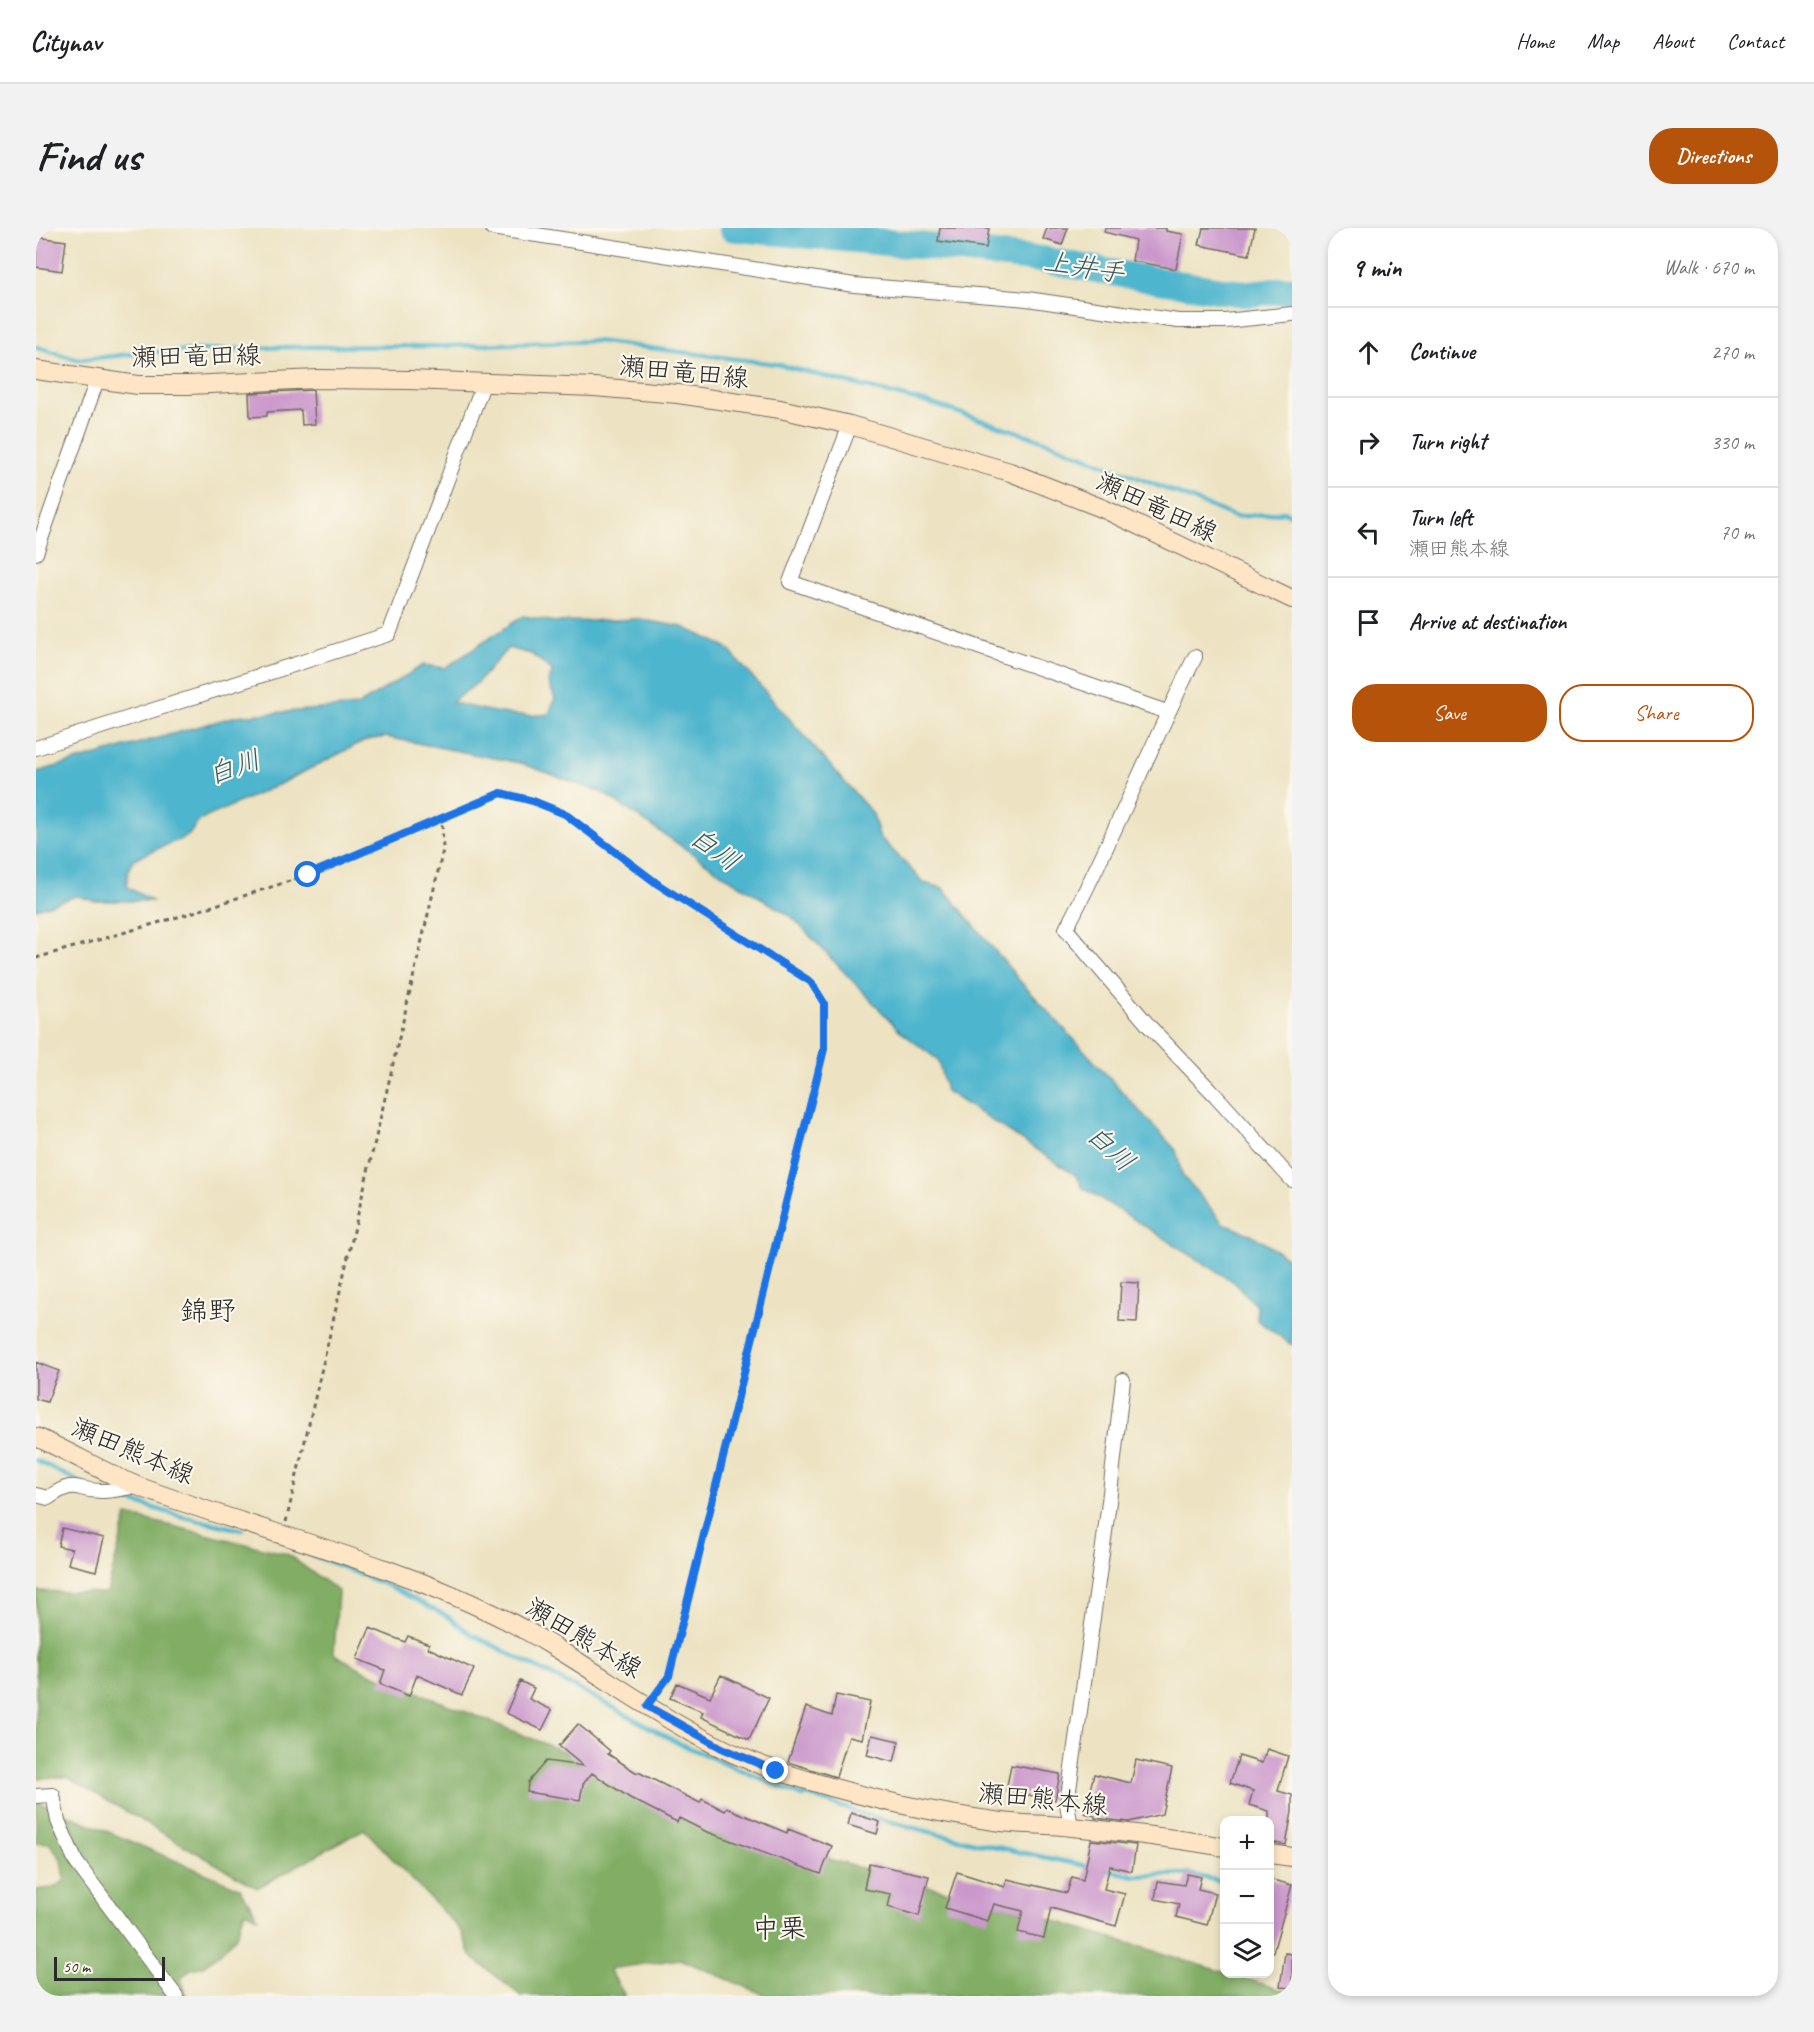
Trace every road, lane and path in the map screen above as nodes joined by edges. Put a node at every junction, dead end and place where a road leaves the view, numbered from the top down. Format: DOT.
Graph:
graph roads {
  1 [pos="492,228"];
  2 [pos="1292,314"];
  3 [pos="36,369"];
  4 [pos="97,380"];
  5 [pos="484,382"];
  6 [pos="850,425"];
  7 [pos="36,553"];
  8 [pos="1292,599"];
  9 [pos="1195,657"];
  10 [pos="1167,712"];
  11 [pos="36,748"];
  12 [pos="442,819"];
  13 [pos="36,957"];
  14 [pos="1292,1180"];
  15 [pos="1123,1380"];
  16 [pos="36,1437"];
  17 [pos="137,1486"];
  18 [pos="36,1495"];
  19 [pos="285,1528"];
  20 [pos="647,1706"];
  21 [pos="36,1796"];
  22 [pos="1071,1827"];
  23 [pos="1220,1846"];
  24 [pos="1274,1855"];
  25 [pos="1292,1857"];
  26 [pos="176,1996"];
  1 -- 2 [label="street"];
  3 -- 4 [label="main road, 瀬田竜田線"];
  4 -- 5 [label="main road, 瀬田竜田線"];
  4 -- 7 [label="street"];
  5 -- 6 [label="main road, 瀬田竜田線"];
  5 -- 11 [label="street"];
  6 -- 8 [label="main road, 瀬田竜田線"];
  6 -- 10 [label="street"];
  9 -- 10 [label="street"];
  10 -- 14 [label="street"];
  12 -- 13 [label="path"];
  12 -- 19 [label="path"];
  12 -- 20 [label="path"];
  15 -- 22 [label="street"];
  16 -- 17 [label="main road, 瀬田熊本線"];
  17 -- 18 [label="street"];
  17 -- 20 [label="main road, 瀬田熊本線"];
  20 -- 22 [label="main road, 瀬田熊本線"];
  21 -- 26 [label="street"];
  22 -- 23 [label="main road, 瀬田熊本線"];
  24 -- 25 [label="main road"];
}
